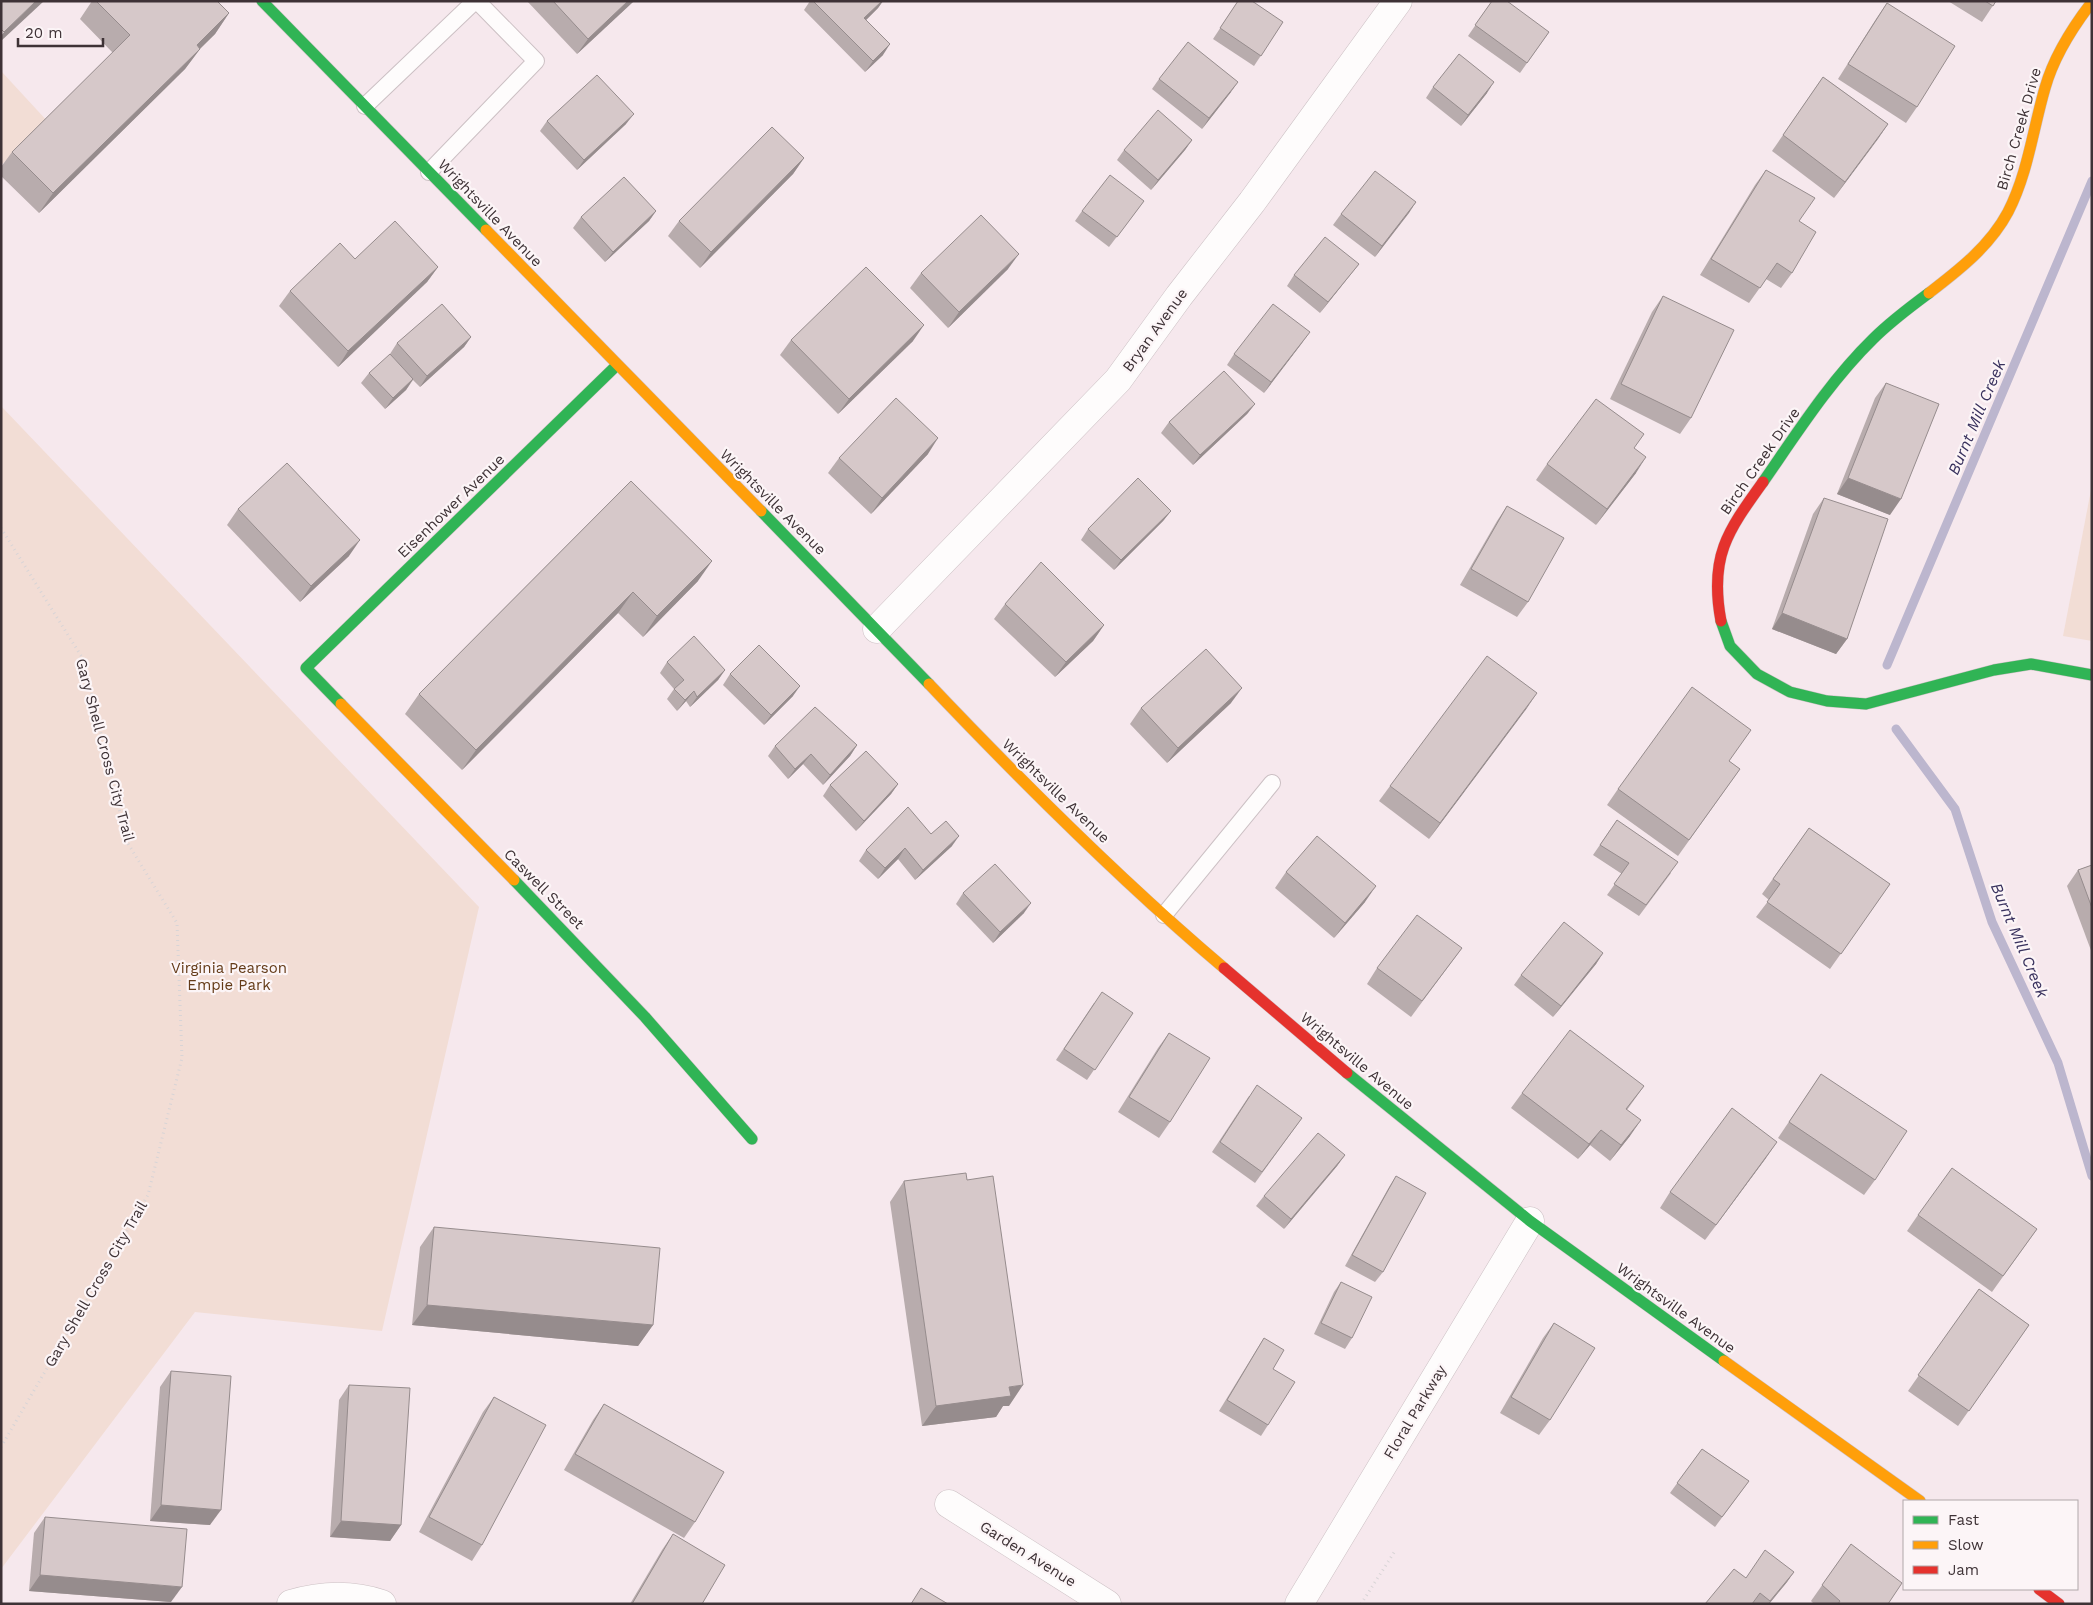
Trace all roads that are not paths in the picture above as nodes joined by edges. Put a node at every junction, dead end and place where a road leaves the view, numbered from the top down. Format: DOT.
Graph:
graph roads {
  1 [pos="262,1"];
  2 [pos="476,1"];
  3 [pos="1398,1"];
  4 [pos="2092,2"];
  5 [pos="365,106"];
  6 [pos="430,172"];
  7 [pos="617,365"];
  8 [pos="877,629"];
  9 [pos="306,668"];
  10 [pos="2092,675"];
  11 [pos="1272,782"];
  12 [pos="1164,915"];
  13 [pos="752,1139"];
  14 [pos="1530,1221"];
  15 [pos="1919,1500"];
  16 [pos="949,1504"];
  17 [pos="2040,1590"];
  18 [pos="291,1604"];
  19 [pos="382,1604"];
  20 [pos="1106,1604"];
  21 [pos="1299,1604"];
  22 [pos="2059,1604"];
  1 -- 5 [label="street, Wrightsville Avenue"];
  2 -- 5 [label="lane"];
  2 -- 6 [label="lane"];
  3 -- 8 [label="street, Bryan Avenue"];
  4 -- 10 [label="street, Birch Creek Drive"];
  5 -- 6 [label="street, Wrightsville Avenue"];
  6 -- 7 [label="street, Wrightsville Avenue"];
  7 -- 8 [label="street, Wrightsville Avenue"];
  7 -- 9 [label="street, Eisenhower Avenue"];
  8 -- 12 [label="street, Wrightsville Avenue"];
  9 -- 13 [label="street, Caswell Street"];
  11 -- 12 [label="lane"];
  12 -- 14 [label="street, Wrightsville Avenue"];
  14 -- 15 [label="street, Wrightsville Avenue"];
  14 -- 21 [label="street, Floral Parkway"];
  16 -- 20 [label="street, Garden Avenue"];
  17 -- 22 [label="street"];
  18 -- 19 [label="street"];
}
